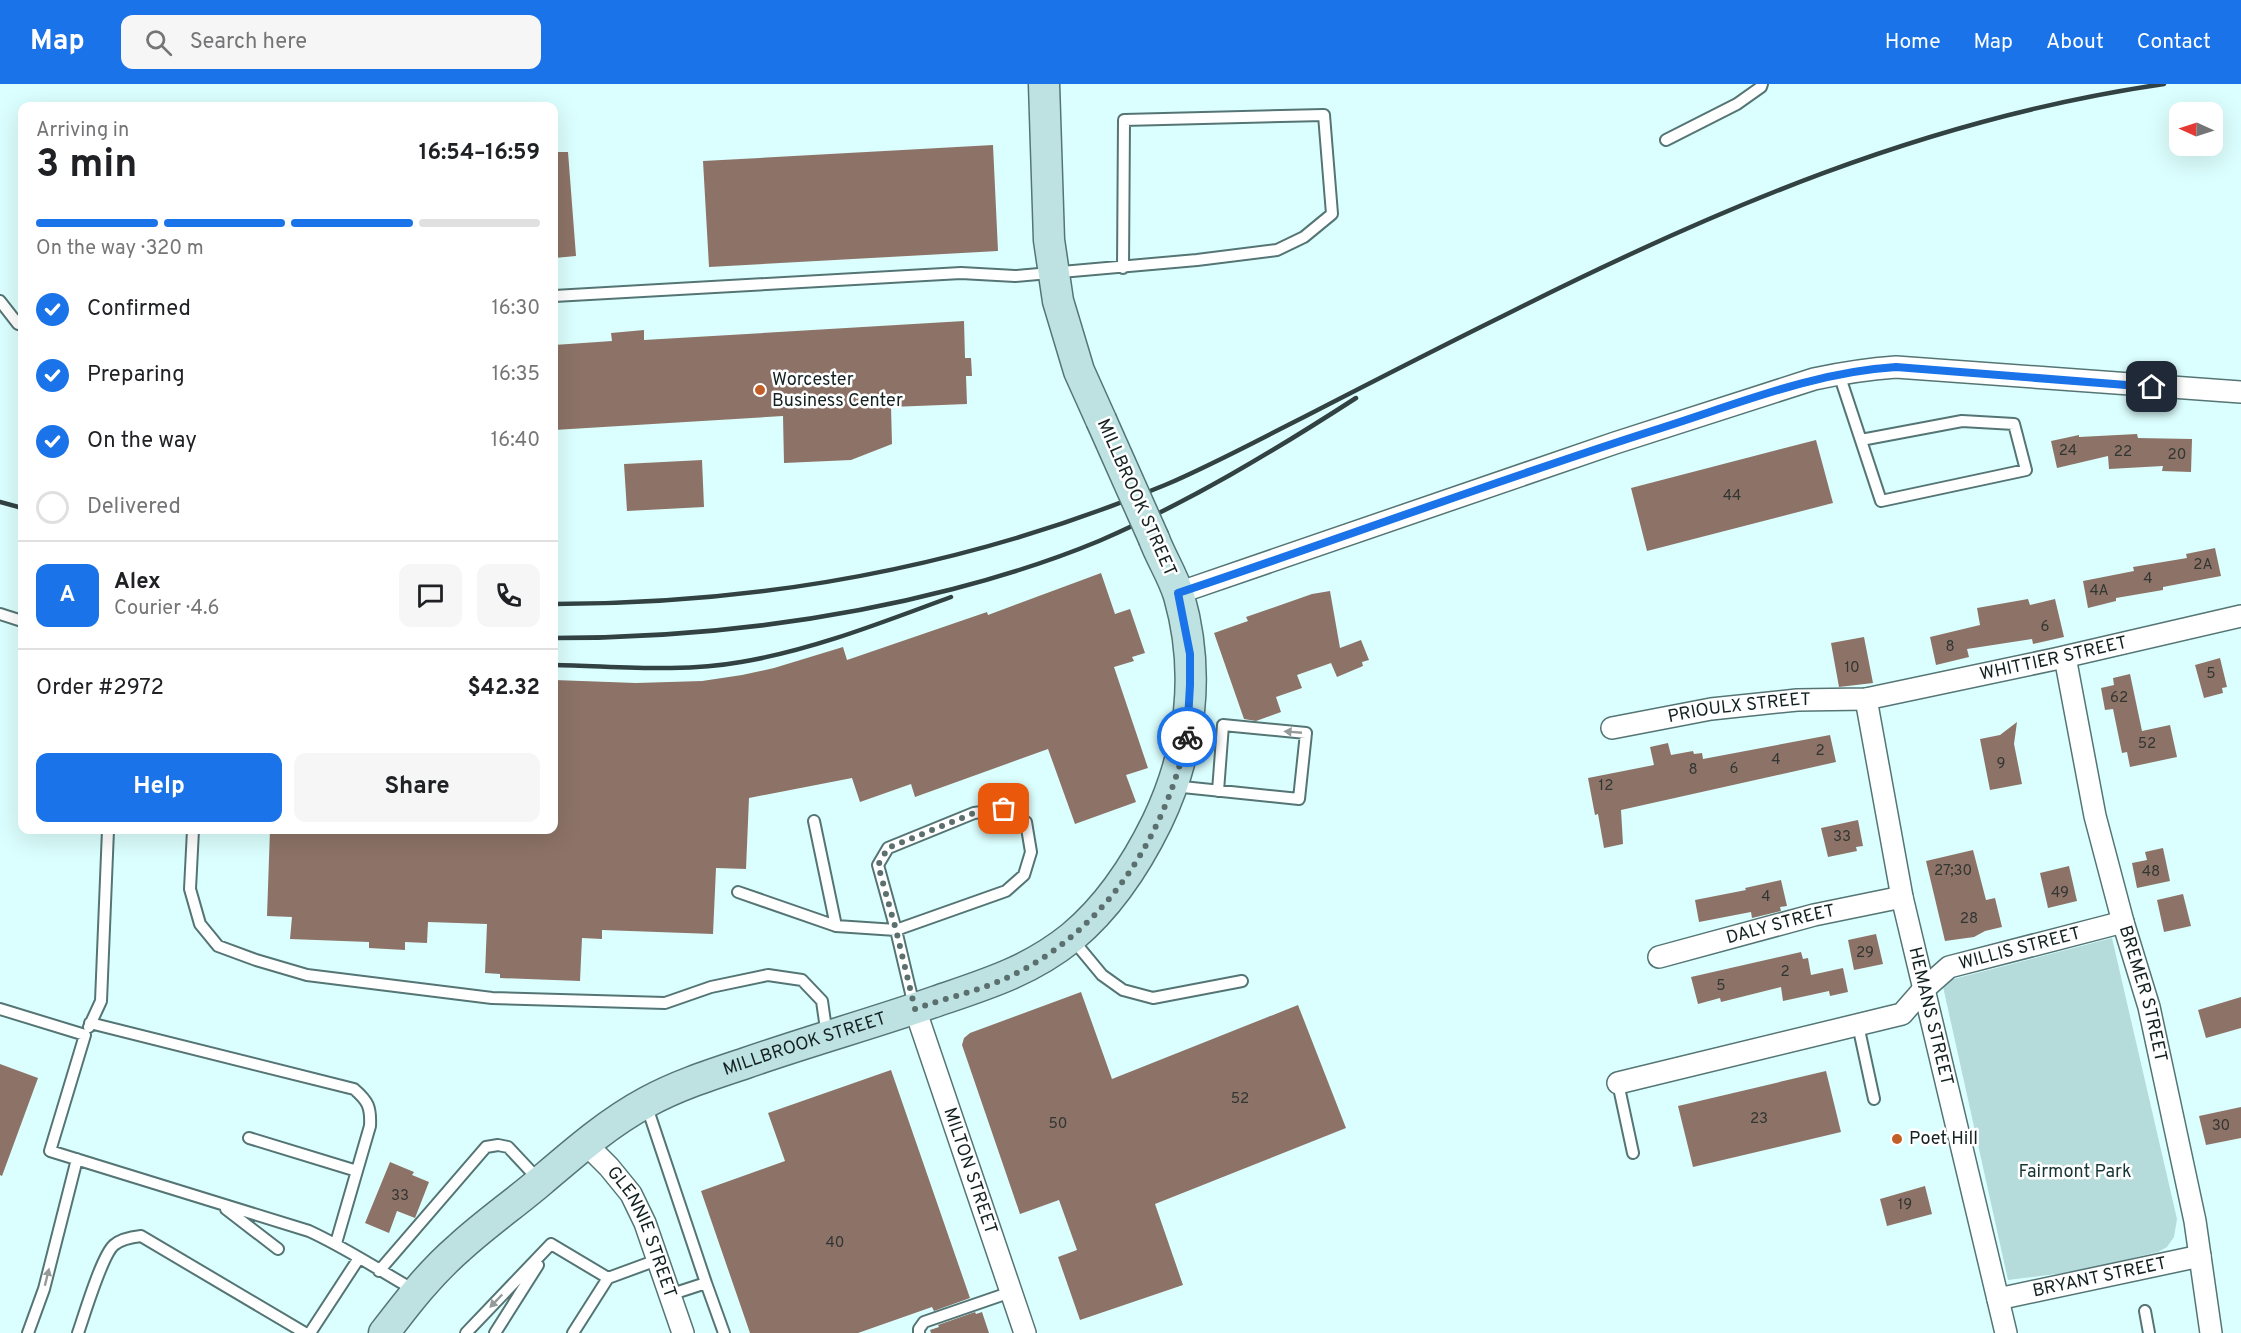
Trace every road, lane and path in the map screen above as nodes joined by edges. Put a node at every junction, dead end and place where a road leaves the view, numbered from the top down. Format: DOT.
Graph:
graph roads {
  1 [pos="1044,84"];
  2 [pos="1762,84"];
  3 [pos="1666,140"];
  4 [pos="1123,268"];
  5 [pos="1054,274"];
  6 [pos="558,296"];
  7 [pos="0,301"];
  8 [pos="18,324"];
  9 [pos="1839,374"];
  10 [pos="2241,392"];
  11 [pos="1861,440"];
  12 [pos="1178,593"];
  13 [pos="0,614"];
  14 [pos="2241,616"];
  15 [pos="18,620"];
  16 [pos="2065,657"];
  17 [pos="1866,699"];
  18 [pos="1612,728"];
  19 [pos="1173,786"];
  20 [pos="1218,791"];
  21 [pos="814,821"];
  22 [pos="108,834"];
  23 [pos="193,834"];
  24 [pos="738,892"];
  25 [pos="1902,897"];
  26 [pos="2123,922"];
  27 [pos="836,927"];
  28 [pos="896,930"];
  29 [pos="1071,937"];
  30 [pos="1659,957"];
  31 [pos="1242,981"];
  32 [pos="1923,990"];
  33 [pos="0,1009"];
  34 [pos="915,1009"];
  35 [pos="90,1023"];
  36 [pos="1858,1025"];
  37 [pos="85,1035"];
  38 [pos="827,1036"];
  39 [pos="1618,1083"];
  40 [pos="1874,1099"];
  41 [pos="646,1102"];
  42 [pos="249,1138"];
  43 [pos="585,1143"];
  44 [pos="1633,1154"];
  45 [pos="77,1159"];
  46 [pos="357,1171"];
  47 [pos="541,1182"];
  48 [pos="219,1203"];
  49 [pos="336,1243"];
  50 [pos="551,1244"];
  51 [pos="278,1249"];
  52 [pos="2200,1256"];
  53 [pos="359,1258"];
  54 [pos="657,1260"];
  55 [pos="380,1271"];
  56 [pos="608,1278"];
  57 [pos="706,1283"];
  58 [pos="417,1291"];
  59 [pos="1011,1292"];
  60 [pos="669,1295"];
  61 [pos="1998,1299"];
  62 [pos="2145,1311"];
  63 [pos="28,1333"];
  64 [pos="78,1333"];
  65 [pos="305,1333"];
  66 [pos="310,1333"];
  67 [pos="384,1333"];
  68 [pos="466,1333"];
  69 [pos="495,1333"];
  70 [pos="573,1333"];
  71 [pos="682,1333"];
  72 [pos="724,1333"];
  73 [pos="919,1333"];
  74 [pos="1025,1333"];
  75 [pos="2006,1333"];
  76 [pos="2149,1333"];
  77 [pos="2211,1333"];
  1 -- 5 [label="main road, MILLBROOK STREET"];
  2 -- 3 [label="lane"];
  4 -- 4 [label="lane"];
  4 -- 5 [label="lane"];
  5 -- 6 [label="lane"];
  5 -- 12 [label="main road, MILLBROOK STREET, bridge"];
  7 -- 8 [label="lane"];
  9 -- 10 [label="street"];
  9 -- 11 [label="lane"];
  9 -- 12 [label="street"];
  11 -- 11 [label="lane"];
  12 -- 19 [label="main road, MILLBROOK STREET"];
  13 -- 15 [label="lane"];
  14 -- 16 [label="street, WHITTIER STREET"];
  16 -- 17 [label="street, WHITTIER STREET"];
  16 -- 26 [label="street, BREMER STREET"];
  17 -- 18 [label="street, PRIOULX STREET"];
  17 -- 25 [label="street, HEMANS STREET"];
  19 -- 20 [label="lane"];
  19 -- 29 [label="main road, MILLBROOK STREET"];
  20 -- 20 [label="lane, one-way"];
  21 -- 27 [label="lane"];
  22 -- 35 [label="lane"];
  23 -- 38 [label="lane"];
  24 -- 27 [label="lane"];
  25 -- 30 [label="street, DALY STREET"];
  25 -- 32 [label="street, HEMANS STREET"];
  26 -- 32 [label="street, WILLIS STREET"];
  26 -- 52 [label="street, BREMER STREET"];
  27 -- 28 [label="lane"];
  28 -- 28 [label="lane"];
  28 -- 34 [label="lane"];
  29 -- 31 [label="lane"];
  29 -- 34 [label="main road, MILLBROOK STREET"];
  32 -- 36 [label="street, WILLIS STREET"];
  32 -- 61 [label="street, HEMANS STREET"];
  33 -- 37 [label="lane"];
  34 -- 38 [label="main road, MILLBROOK STREET"];
  34 -- 59 [label="street, MILTON STREET"];
  35 -- 37 [label="lane"];
  35 -- 46 [label="lane"];
  36 -- 39 [label="street, WILLIS STREET"];
  36 -- 40 [label="lane"];
  37 -- 45 [label="lane"];
  38 -- 41 [label="main road, MILLBROOK STREET"];
  39 -- 44 [label="lane"];
  41 -- 43 [label="main road, MILLBROOK STREET"];
  41 -- 57 [label="lane"];
  42 -- 46 [label="lane"];
  43 -- 47 [label="main road, MILLBROOK STREET"];
  43 -- 54 [label="street, GLENNIE STREET"];
  45 -- 48 [label="lane"];
  63 -- 45 [label="lane, one-way"];
  46 -- 49 [label="lane"];
  47 -- 55 [label="lane"];
  47 -- 58 [label="main road, MILLBROOK STREET"];
  48 -- 49 [label="lane"];
  48 -- 51 [label="lane"];
  49 -- 53 [label="lane"];
  50 -- 56 [label="lane"];
  50 -- 68 [label="lane, one-way"];
  50 -- 69 [label="lane"];
  52 -- 61 [label="street, BRYANT STREET"];
  52 -- 77 [label="street, BREMER STREET"];
  53 -- 55 [label="lane"];
  53 -- 66 [label="lane"];
  54 -- 56 [label="lane"];
  54 -- 60 [label="street, GLENNIE STREET"];
  55 -- 58 [label="lane"];
  56 -- 70 [label="lane"];
  57 -- 60 [label="lane"];
  57 -- 72 [label="lane"];
  58 -- 67 [label="main road, MILLBROOK STREET"];
  59 -- 73 [label="lane"];
  59 -- 74 [label="street, MILTON STREET"];
  60 -- 71 [label="street, GLENNIE STREET"];
  61 -- 75 [label="street, HEMANS STREET"];
  62 -- 76 [label="lane"];
  64 -- 65 [label="lane"];
}
